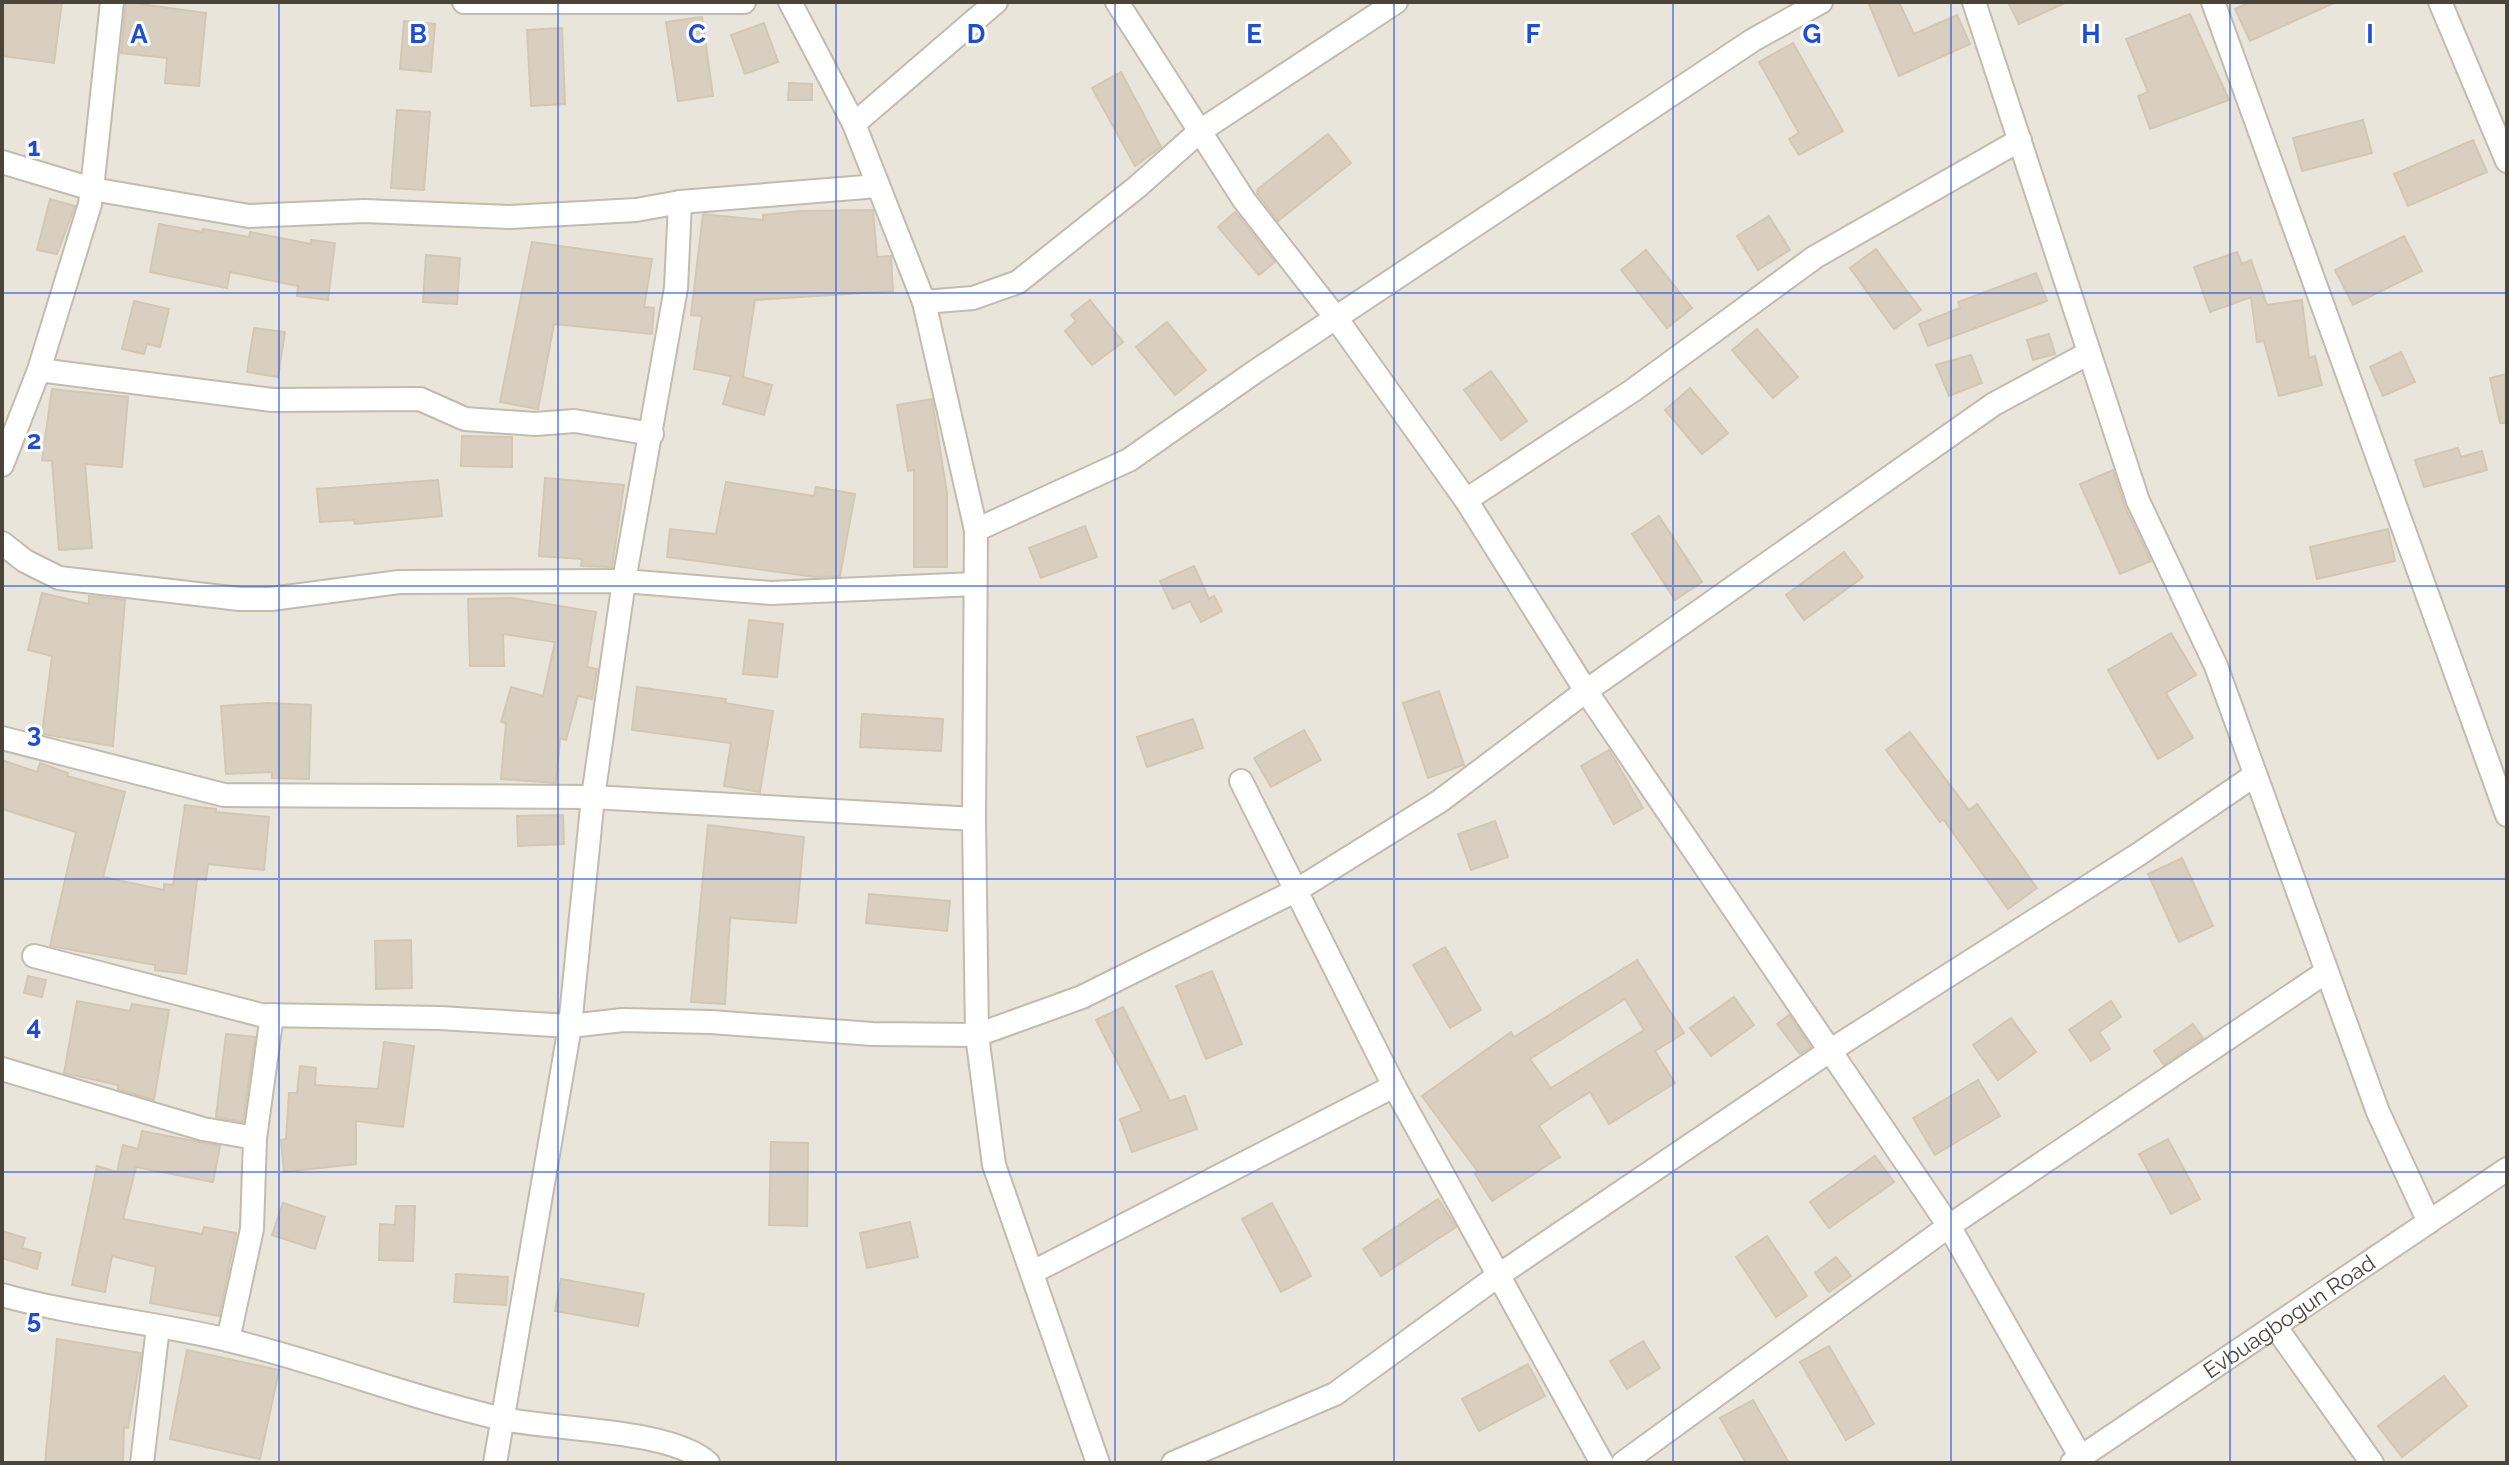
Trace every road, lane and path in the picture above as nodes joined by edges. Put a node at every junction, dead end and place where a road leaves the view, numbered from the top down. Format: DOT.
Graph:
graph roads {
  1 [pos="112,2"];
  2 [pos="464,2"];
  3 [pos="744,2"];
  4 [pos="790,2"];
  5 [pos="996,2"];
  6 [pos="1117,2"];
  7 [pos="1396,2"];
  8 [pos="1821,2"];
  9 [pos="1974,2"];
  10 [pos="2213,2"];
  11 [pos="2440,2"];
  12 [pos="854,124"];
  13 [pos="1200,131"];
  14 [pos="2020,140"];
  15 [pos="2507,161"];
  16 [pos="2,162"];
  17 [pos="878,186"];
  18 [pos="92,189"];
  19 [pos="680,202"];
  20 [pos="924,302"];
  21 [pos="1336,318"];
  22 [pos="2089,353"];
  23 [pos="39,370"];
  24 [pos="652,434"];
  25 [pos="2,465"];
  26 [pos="1466,500"];
  27 [pos="976,530"];
  28 [pos="2,543"];
  29 [pos="624,581"];
  30 [pos="975,584"];
  31 [pos="1586,691"];
  32 [pos="2,738"];
  33 [pos="2255,775"];
  34 [pos="1241,781"];
  35 [pos="593,797"];
  36 [pos="2507,815"];
  37 [pos="974,819"];
  38 [pos="1297,890"];
  39 [pos="34,956"];
  40 [pos="2326,972"];
  41 [pos="272,1015"];
  42 [pos="570,1026"];
  43 [pos="977,1035"];
  44 [pos="1828,1052"];
  45 [pos="2,1069"];
  46 [pos="1394,1086"];
  47 [pos="255,1138"];
  48 [pos="2507,1169"];
  49 [pos="2429,1222"];
  50 [pos="1949,1226"];
  51 [pos="1033,1272"];
  52 [pos="1499,1275"];
  53 [pos="2,1295"];
  54 [pos="2275,1326"];
  55 [pos="158,1327"];
  56 [pos="228,1340"];
  57 [pos="504,1419"];
  58 [pos="2079,1461"];
  59 [pos="142,1463"];
  60 [pos="495,1463"];
  61 [pos="708,1463"];
  62 [pos="1098,1463"];
  63 [pos="1173,1463"];
  64 [pos="1602,1463"];
  65 [pos="1623,1463"];
  66 [pos="2372,1463"];
  1 -- 18 [label="street"];
  2 -- 3 [label="street"];
  4 -- 12 [label="street"];
  5 -- 12 [label="street"];
  6 -- 13 [label="street"];
  7 -- 13 [label="street"];
  8 -- 21 [label="street"];
  9 -- 14 [label="street"];
  10 -- 36 [label="street"];
  11 -- 15 [label="street"];
  12 -- 17 [label="street"];
  13 -- 20 [label="street"];
  13 -- 21 [label="street"];
  14 -- 22 [label="street"];
  14 -- 26 [label="street"];
  16 -- 18 [label="street"];
  17 -- 19 [label="street"];
  17 -- 20 [label="street"];
  18 -- 19 [label="street"];
  18 -- 23 [label="street"];
  19 -- 24 [label="street"];
  20 -- 27 [label="street"];
  21 -- 26 [label="street"];
  21 -- 27 [label="street"];
  22 -- 31 [label="street"];
  22 -- 33 [label="street"];
  23 -- 24 [label="street"];
  23 -- 25 [label="street"];
  24 -- 29 [label="street"];
  26 -- 31 [label="street"];
  27 -- 30 [label="street"];
  28 -- 29 [label="street"];
  29 -- 30 [label="street"];
  29 -- 35 [label="street"];
  30 -- 37 [label="street"];
  31 -- 38 [label="street"];
  31 -- 44 [label="street"];
  32 -- 35 [label="street"];
  33 -- 40 [label="street"];
  33 -- 44 [label="street"];
  34 -- 38 [label="street"];
  35 -- 37 [label="street"];
  35 -- 42 [label="street"];
  37 -- 43 [label="street"];
  38 -- 43 [label="street"];
  38 -- 46 [label="street"];
  39 -- 41 [label="street"];
  40 -- 49 [label="street"];
  40 -- 50 [label="street"];
  41 -- 42 [label="street"];
  41 -- 47 [label="street"];
  42 -- 43 [label="street"];
  42 -- 57 [label="street"];
  43 -- 51 [label="street"];
  44 -- 50 [label="street"];
  44 -- 52 [label="street"];
  45 -- 47 [label="street"];
  46 -- 51 [label="street"];
  46 -- 52 [label="street"];
  47 -- 56 [label="street"];
  48 -- 49 [label="street, Evbuagbogun Road"];
  49 -- 54 [label="street, Evbuagbogun Road"];
  50 -- 58 [label="street"];
  50 -- 65 [label="street"];
  51 -- 62 [label="street"];
  52 -- 63 [label="street"];
  52 -- 64 [label="street"];
  53 -- 55 [label="street"];
  54 -- 58 [label="street, Evbuagbogun Road"];
  54 -- 66 [label="street"];
  55 -- 56 [label="street"];
  55 -- 59 [label="street"];
  56 -- 57 [label="street"];
  57 -- 60 [label="street"];
  57 -- 61 [label="street"];
}
